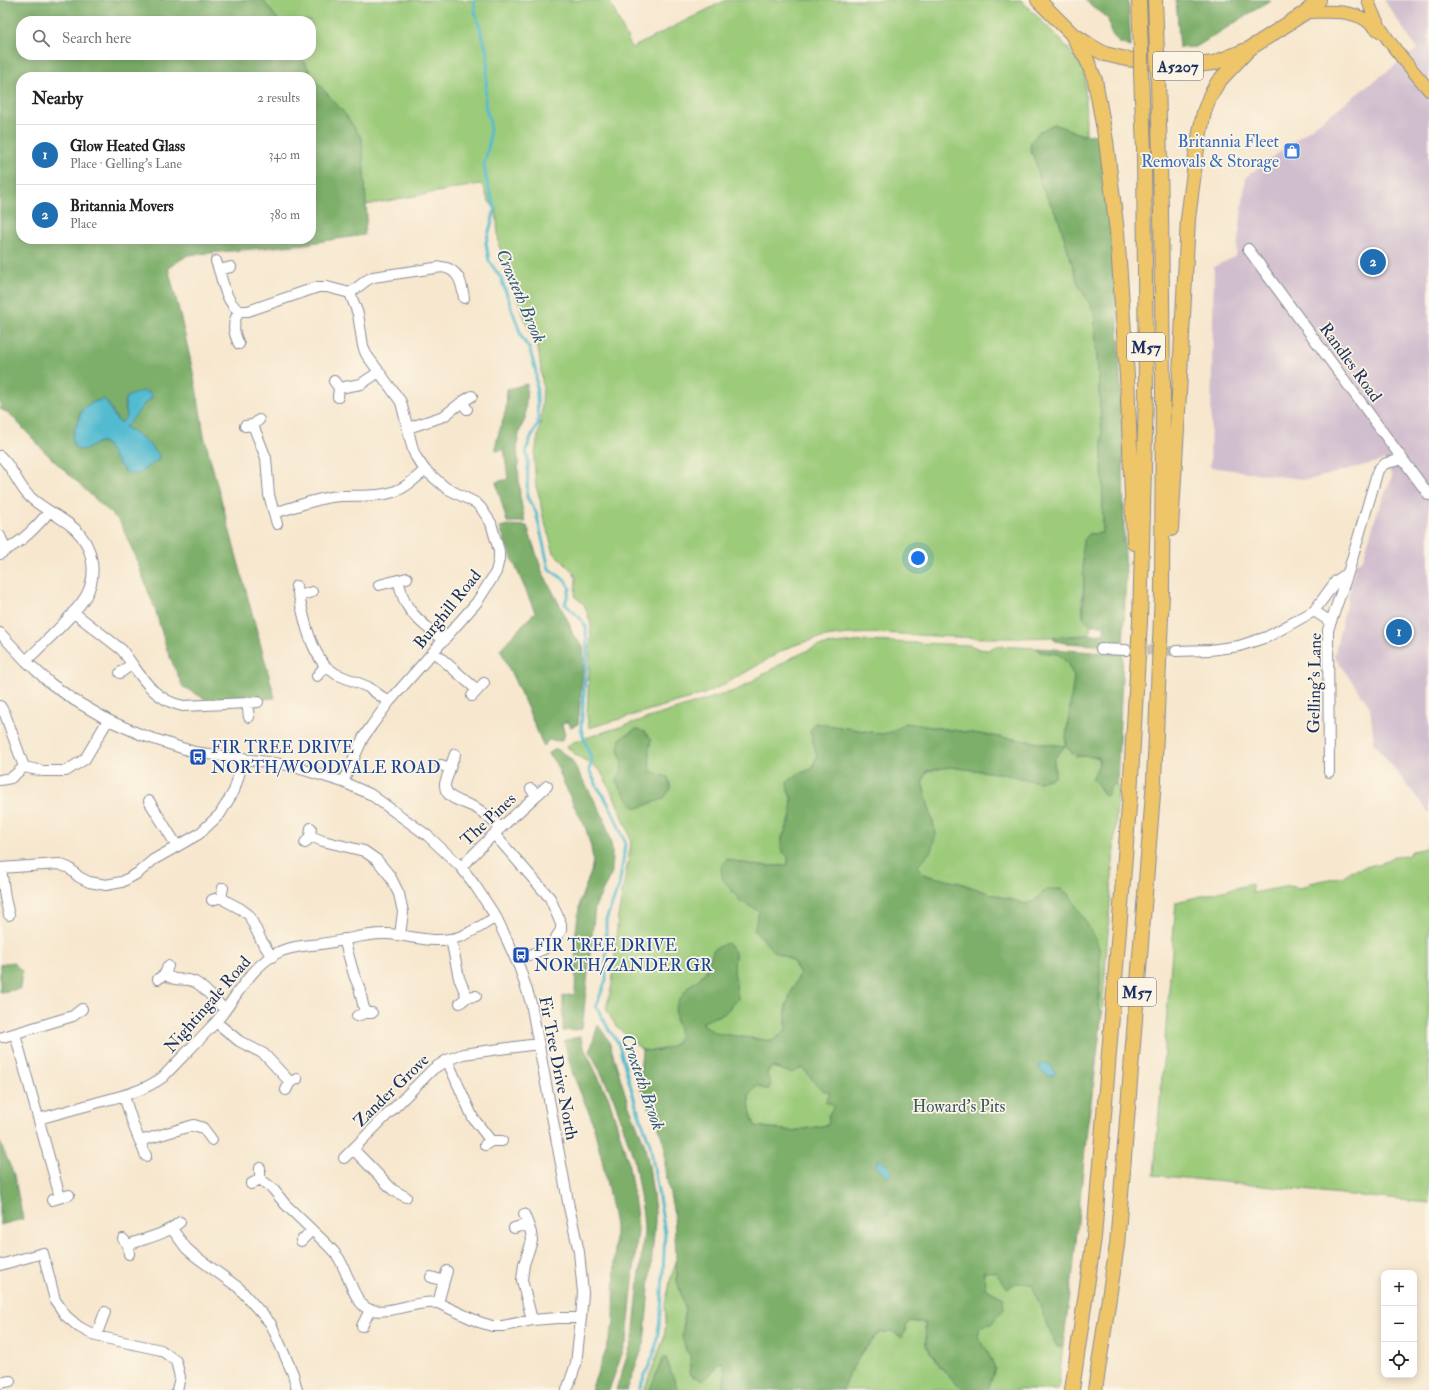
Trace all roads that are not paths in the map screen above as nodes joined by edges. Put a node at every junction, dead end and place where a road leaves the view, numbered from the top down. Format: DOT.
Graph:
graph roads {
  1 [pos="1038,0"];
  2 [pos="1139,0"];
  3 [pos="1155,0"];
  4 [pos="1319,0"];
  5 [pos="1368,0"];
  6 [pos="1306,12"];
  7 [pos="1071,33"];
  8 [pos="1385,36"];
  9 [pos="1249,49"];
  10 [pos="1429,90"];
  11 [pos="1248,249"];
  12 [pos="231,267"];
  13 [pos="350,293"];
  14 [pos="463,300"];
  15 [pos="239,311"];
  16 [pos="240,345"];
  17 [pos="379,372"];
  18 [pos="337,389"];
  19 [pos="472,396"];
  20 [pos="253,424"];
  21 [pos="408,428"];
  22 [pos="0,456"];
  23 [pos="1402,459"];
  24 [pos="425,470"];
  25 [pos="1429,495"];
  26 [pos="49,512"];
  27 [pos="274,513"];
  28 [pos="277,524"];
  29 [pos="0,536"];
  30 [pos="3,552"];
  31 [pos="1348,573"];
  32 [pos="380,585"];
  33 [pos="312,592"];
  34 [pos="1162,592"];
  35 [pos="1314,611"];
  36 [pos="74,612"];
  37 [pos="1140,621"];
  38 [pos="1331,622"];
  39 [pos="0,633"];
  40 [pos="444,641"];
  41 [pos="1101,649"];
  42 [pos="1126,650"];
  43 [pos="1176,651"];
  44 [pos="434,652"];
  45 [pos="26,661"];
  46 [pos="132,664"];
  47 [pos="325,666"];
  48 [pos="120,673"];
  49 [pos="317,676"];
  50 [pos="478,690"];
  51 [pos="389,702"];
  52 [pos="0,706"];
  53 [pos="249,716"];
  54 [pos="108,720"];
  55 [pos="455,754"];
  56 [pos="244,758"];
  57 [pos="24,767"];
  58 [pos="1329,772"];
  59 [pos="0,780"];
  60 [pos="344,782"];
  61 [pos="547,786"];
  62 [pos="148,798"];
  63 [pos="497,831"];
  64 [pos="309,836"];
  65 [pos="177,846"];
  66 [pos="461,867"];
  67 [pos="0,868"];
  68 [pos="219,895"];
  69 [pos="9,916"];
  70 [pos="496,917"];
  71 [pos="400,935"];
  72 [pos="344,939"];
  73 [pos="451,939"];
  74 [pos="530,955"];
  75 [pos="272,957"];
  76 [pos="164,973"];
  77 [pos="468,999"];
  78 [pos="83,1008"];
  79 [pos="225,1010"];
  80 [pos="365,1014"];
  81 [pos="216,1022"];
  82 [pos="15,1034"];
  83 [pos="3,1037"];
  84 [pos="538,1044"];
  85 [pos="447,1060"];
  86 [pos="291,1084"];
  87 [pos="124,1096"];
  88 [pos="39,1119"];
  89 [pos="140,1141"];
  90 [pos="212,1141"];
  91 [pos="493,1142"];
  92 [pos="353,1149"];
  93 [pos="146,1156"];
  94 [pos="344,1158"];
  95 [pos="260,1168"];
  96 [pos="61,1197"];
  97 [pos="407,1197"];
  98 [pos="514,1228"];
  99 [pos="312,1230"];
  100 [pos="301,1241"];
  101 [pos="127,1246"];
  102 [pos="0,1265"];
  103 [pos="447,1271"];
  104 [pos="431,1277"];
  105 [pos="444,1281"];
  106 [pos="438,1304"];
  107 [pos="370,1310"];
  108 [pos="105,1312"];
  109 [pos="581,1318"];
  110 [pos="532,1320"];
  111 [pos="362,1326"];
  112 [pos="96,1336"];
  113 [pos="10,1381"];
  114 [pos="0,1383"];
  115 [pos="177,1390"];
  116 [pos="297,1390"];
  117 [pos="567,1390"];
  118 [pos="1072,1390"];
  119 [pos="1095,1390"];
  1 -- 7 [label="highway, A5207"];
  2 -- 37 [label="highway, M57, bridge"];
  3 -- 34 [label="highway, M57, bridge"];
  4 -- 6 [label="highway, A5207"];
  5 -- 8 [label="main road"];
  6 -- 8 [label="main road"];
  6 -- 9 [label="highway, A5207"];
  7 -- 9 [label="highway, A5207"];
  7 -- 37 [label="highway"];
  8 -- 10 [label="main road"];
  9 -- 34 [label="highway"];
  11 -- 23 [label="street, Randles Road"];
  12 -- 15 [label="street"];
  13 -- 14 [label="street"];
  13 -- 15 [label="street"];
  13 -- 17 [label="street, Burghill Road"];
  15 -- 16 [label="street"];
  17 -- 18 [label="street"];
  17 -- 21 [label="street, Burghill Road"];
  19 -- 21 [label="street"];
  20 -- 27 [label="street"];
  21 -- 24 [label="street, Burghill Road"];
  22 -- 26 [label="street"];
  23 -- 25 [label="street, Randles Road"];
  23 -- 31 [label="street, Gelling's Lane"];
  24 -- 27 [label="street"];
  24 -- 40 [label="street, Burghill Road"];
  26 -- 30 [label="street"];
  26 -- 36 [label="street"];
  27 -- 28 [label="street"];
  29 -- 30 [label="street"];
  31 -- 35 [label="street, Gelling's Lane"];
  31 -- 38 [label="street, Gelling's Lane"];
  32 -- 40 [label="street"];
  33 -- 47 [label="street"];
  34 -- 119 [label="highway, M57"];
  35 -- 38 [label="street"];
  35 -- 43 [label="street, Gelling's Lane"];
  36 -- 45 [label="street"];
  36 -- 46 [label="street"];
  37 -- 118 [label="highway, M57"];
  38 -- 58 [label="street, Gelling's Lane"];
  39 -- 45 [label="street, Fir Tree Drive North"];
  40 -- 44 [label="street, Burghill Road"];
  41 -- 42 [label="street"];
  44 -- 50 [label="street"];
  44 -- 51 [label="street, Burghill Road"];
  45 -- 54 [label="street, Fir Tree Drive North"];
  46 -- 48 [label="street"];
  46 -- 53 [label="street"];
  47 -- 49 [label="street"];
  47 -- 51 [label="street"];
  51 -- 60 [label="street, Burghill Road"];
  52 -- 57 [label="street"];
  54 -- 56 [label="street, Fir Tree Drive North"];
  54 -- 57 [label="street"];
  55 -- 63 [label="street"];
  56 -- 60 [label="street, Fir Tree Drive North"];
  56 -- 65 [label="street"];
  57 -- 59 [label="street"];
  60 -- 66 [label="street, Fir Tree Drive North"];
  61 -- 63 [label="street, The Pines"];
  62 -- 65 [label="street"];
  63 -- 66 [label="street, The Pines"];
  63 -- 74 [label="street"];
  64 -- 71 [label="street"];
  65 -- 67 [label="street"];
  66 -- 70 [label="street, Fir Tree Drive North"];
  67 -- 69 [label="street"];
  68 -- 75 [label="street"];
  70 -- 73 [label="street, Nightingale Road"];
  70 -- 84 [label="street, Fir Tree Drive North"];
  71 -- 72 [label="street, Nightingale Road"];
  71 -- 73 [label="street, Nightingale Road"];
  72 -- 75 [label="street, Nightingale Road"];
  72 -- 80 [label="street"];
  73 -- 77 [label="street"];
  75 -- 79 [label="street, Nightingale Road"];
  76 -- 79 [label="street"];
  78 -- 82 [label="street"];
  79 -- 81 [label="street, Nightingale Road"];
  81 -- 86 [label="street"];
  81 -- 87 [label="street, Nightingale Road"];
  82 -- 83 [label="street"];
  82 -- 88 [label="street"];
  84 -- 85 [label="street, Zander Grove"];
  84 -- 109 [label="street, Fir Tree Drive North"];
  85 -- 91 [label="street"];
  85 -- 92 [label="street, Zander Grove"];
  87 -- 88 [label="street, Nightingale Road"];
  87 -- 89 [label="street"];
  88 -- 96 [label="street"];
  89 -- 90 [label="street"];
  89 -- 93 [label="street"];
  92 -- 94 [label="street, Zander Grove"];
  92 -- 97 [label="street"];
  95 -- 99 [label="street"];
  98 -- 110 [label="street"];
  99 -- 100 [label="street"];
  99 -- 107 [label="street"];
  101 -- 116 [label="street"];
  102 -- 112 [label="street"];
  103 -- 105 [label="street"];
  104 -- 105 [label="street"];
  105 -- 106 [label="street"];
  106 -- 107 [label="street"];
  106 -- 110 [label="street"];
  107 -- 111 [label="street"];
  108 -- 112 [label="street"];
  109 -- 110 [label="street"];
  109 -- 117 [label="street, Fir Tree Drive North"];
  112 -- 115 [label="street"];
  113 -- 114 [label="street"];
}
